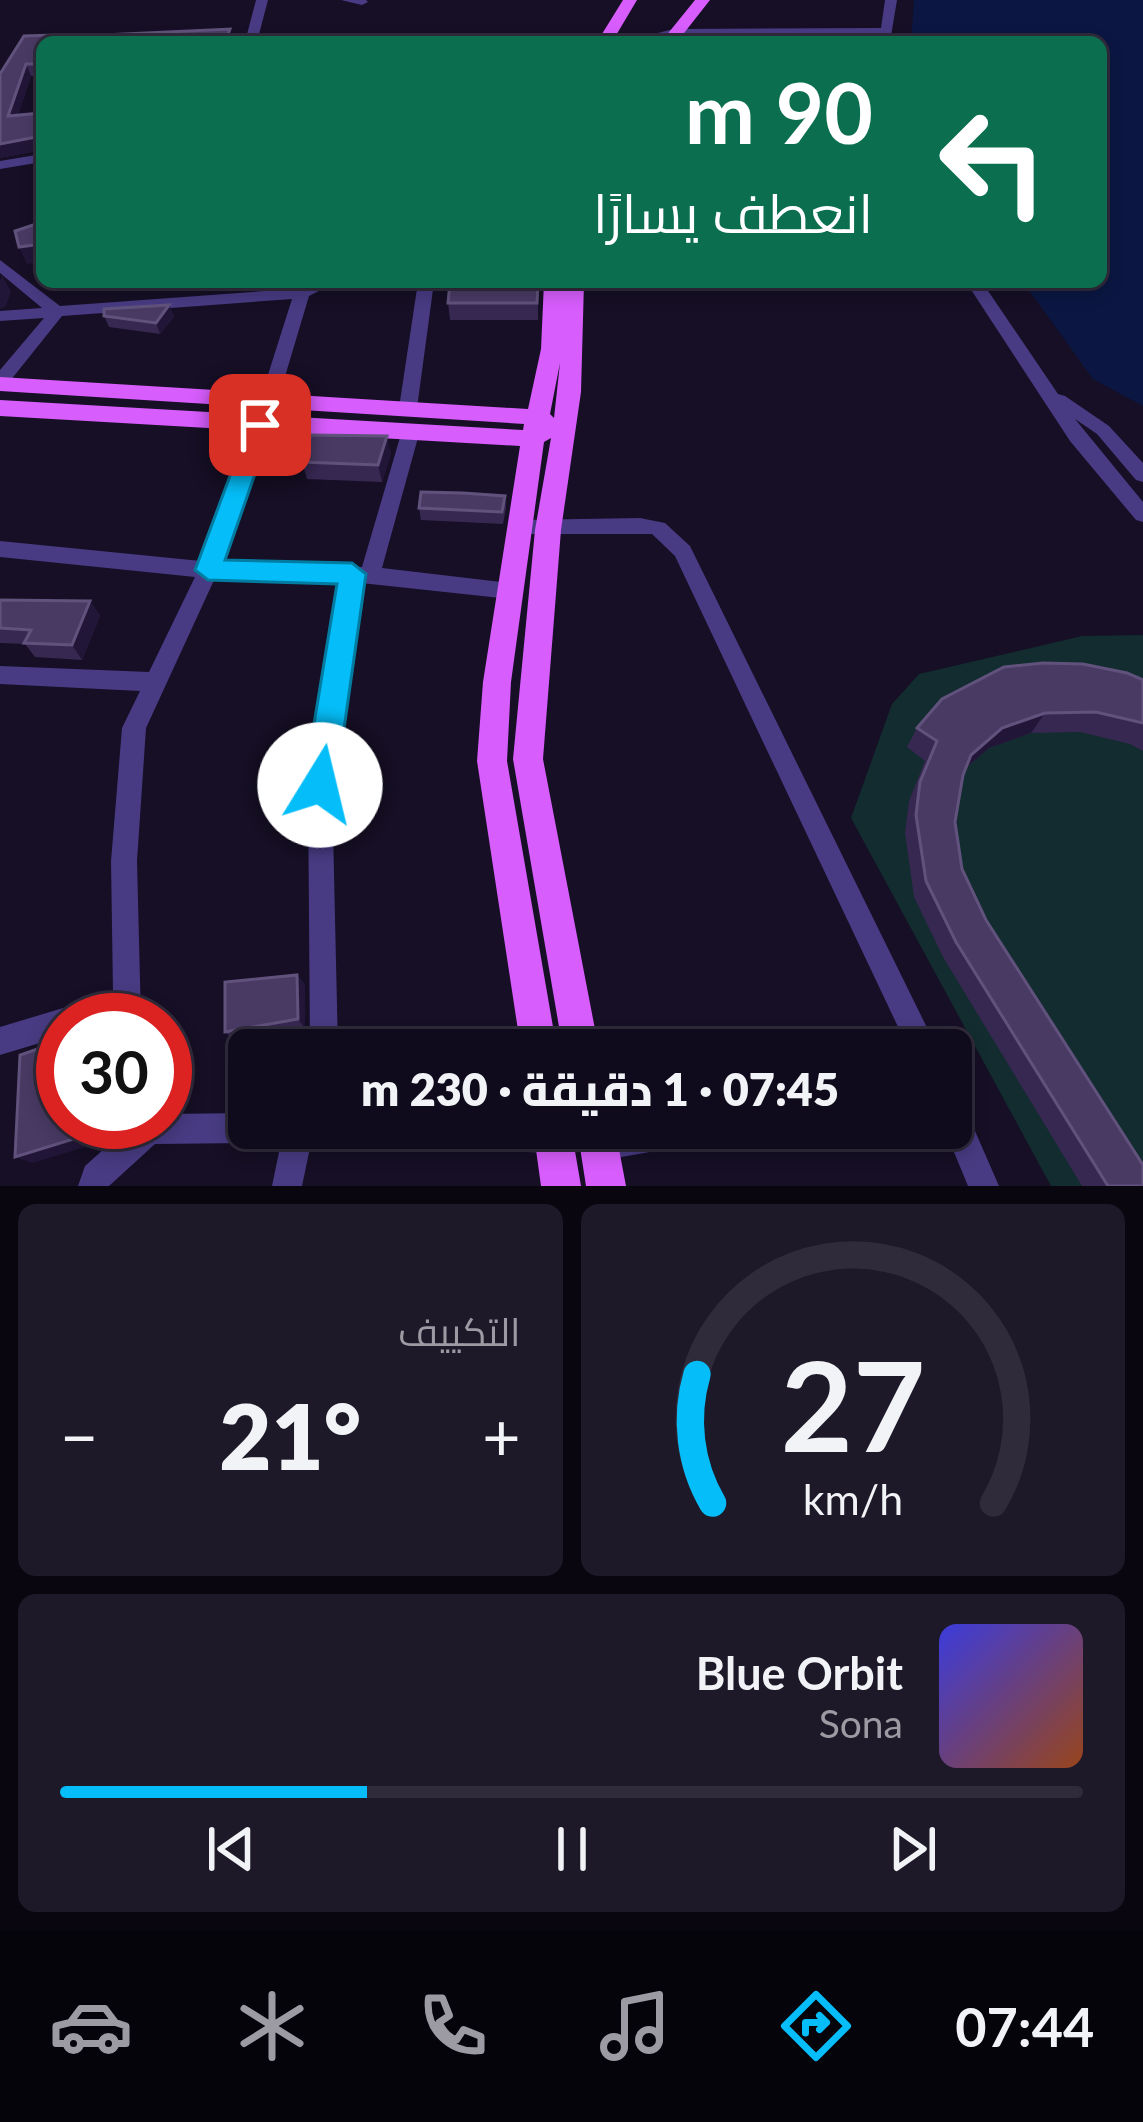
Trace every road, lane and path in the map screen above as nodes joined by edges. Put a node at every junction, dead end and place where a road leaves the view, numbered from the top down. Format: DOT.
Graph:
graph roads {
  1 [pos="262,0"];
  2 [pos="347,0"];
  3 [pos="630,0"];
  4 [pos="703,0"];
  5 [pos="891,0"];
  6 [pos="362,2"];
  7 [pos="253,36"];
  8 [pos="612,36"];
  9 [pos="674,36"];
  10 [pos="884,36"];
  11 [pos="36,159"];
  12 [pos="0,165"];
  13 [pos="0,265"];
  14 [pos="166,288"];
  15 [pos="291,288"];
  16 [pos="300,288"];
  17 [pos="425,288"];
  18 [pos="554,288"];
  19 [pos="573,288"];
  20 [pos="978,288"];
  21 [pos="170,302"];
  22 [pos="57,312"];
  23 [pos="0,316"];
  24 [pos="558,374"];
  25 [pos="0,383"];
  26 [pos="1049,392"];
  27 [pos="269,400"];
  28 [pos="0,408"];
  29 [pos="408,409"];
  30 [pos="260,425"];
  31 [pos="483,426"];
  32 [pos="540,428"];
  33 [pos="410,434"];
  34 [pos="1143,475"];
  35 [pos="530,476"];
  36 [pos="1143,514"];
  37 [pos="540,523"];
  38 [pos="0,549"];
  39 [pos="208,570"];
  40 [pos="361,574"];
  41 [pos="511,591"];
  42 [pos="0,675"];
  43 [pos="157,682"];
  44 [pos="126,993"];
  45 [pos="324,1029"];
  46 [pos="536,1029"];
  47 [pos="577,1029"];
  48 [pos="914,1029"];
  49 [pos="36,1030"];
  50 [pos="0,1041"];
  51 [pos="192,1127"];
  52 [pos="228,1128"];
  53 [pos="126,1149"];
  54 [pos="304,1149"];
  55 [pos="554,1149"];
  56 [pos="600,1149"];
  57 [pos="968,1149"];
  58 [pos="93,1186"];
  59 [pos="287,1186"];
  60 [pos="560,1186"];
  61 [pos="606,1186"];
  62 [pos="984,1186"];
  1 -- 7 [label="street"];
  2 -- 6 [label="street"];
  3 -- 8 [label="main road"];
  4 -- 9 [label="main road"];
  5 -- 10 [label="street"];
  11 -- 12 [label="street"];
  13 -- 22 [label="street"];
  14 -- 21 [label="street"];
  15 -- 21 [label="street"];
  16 -- 27 [label="street"];
  17 -- 29 [label="street"];
  18 -- 24 [label="main road"];
  19 -- 24 [label="main road"];
  20 -- 26 [label="street"];
  21 -- 22 [label="street"];
  22 -- 23 [label="street"];
  22 -- 25 [label="street"];
  24 -- 31 [label="main road"];
  24 -- 32 [label="main road"];
  24 -- 37 [label="main road"];
  25 -- 27 [label="main road"];
  26 -- 34 [label="street"];
  26 -- 36 [label="street"];
  27 -- 29 [label="main road"];
  28 -- 30 [label="main road"];
  29 -- 31 [label="main road"];
  30 -- 33 [label="main road"];
  30 -- 39 [label="street"];
  31 -- 32 [label="main road"];
  31 -- 33 [label="main road"];
  31 -- 35 [label="main road"];
  32 -- 35 [label="main road"];
  32 -- 37 [label="main road"];
  33 -- 40 [label="street"];
  35 -- 37 [label="main road"];
  37 -- 41 [label="main road"];
  37 -- 47 [label="main road"];
  37 -- 48 [label="street"];
  38 -- 39 [label="street"];
  39 -- 40 [label="street"];
  39 -- 43 [label="street"];
  40 -- 41 [label="street"];
  40 -- 45 [label="street"];
  41 -- 46 [label="main road"];
  42 -- 43 [label="street"];
  43 -- 44 [label="street"];
  49 -- 50 [label="street"];
  51 -- 52 [label="street"];
  53 -- 58 [label="street"];
  54 -- 59 [label="street"];
  55 -- 60 [label="main road"];
  56 -- 61 [label="main road"];
  57 -- 62 [label="street"];
}
